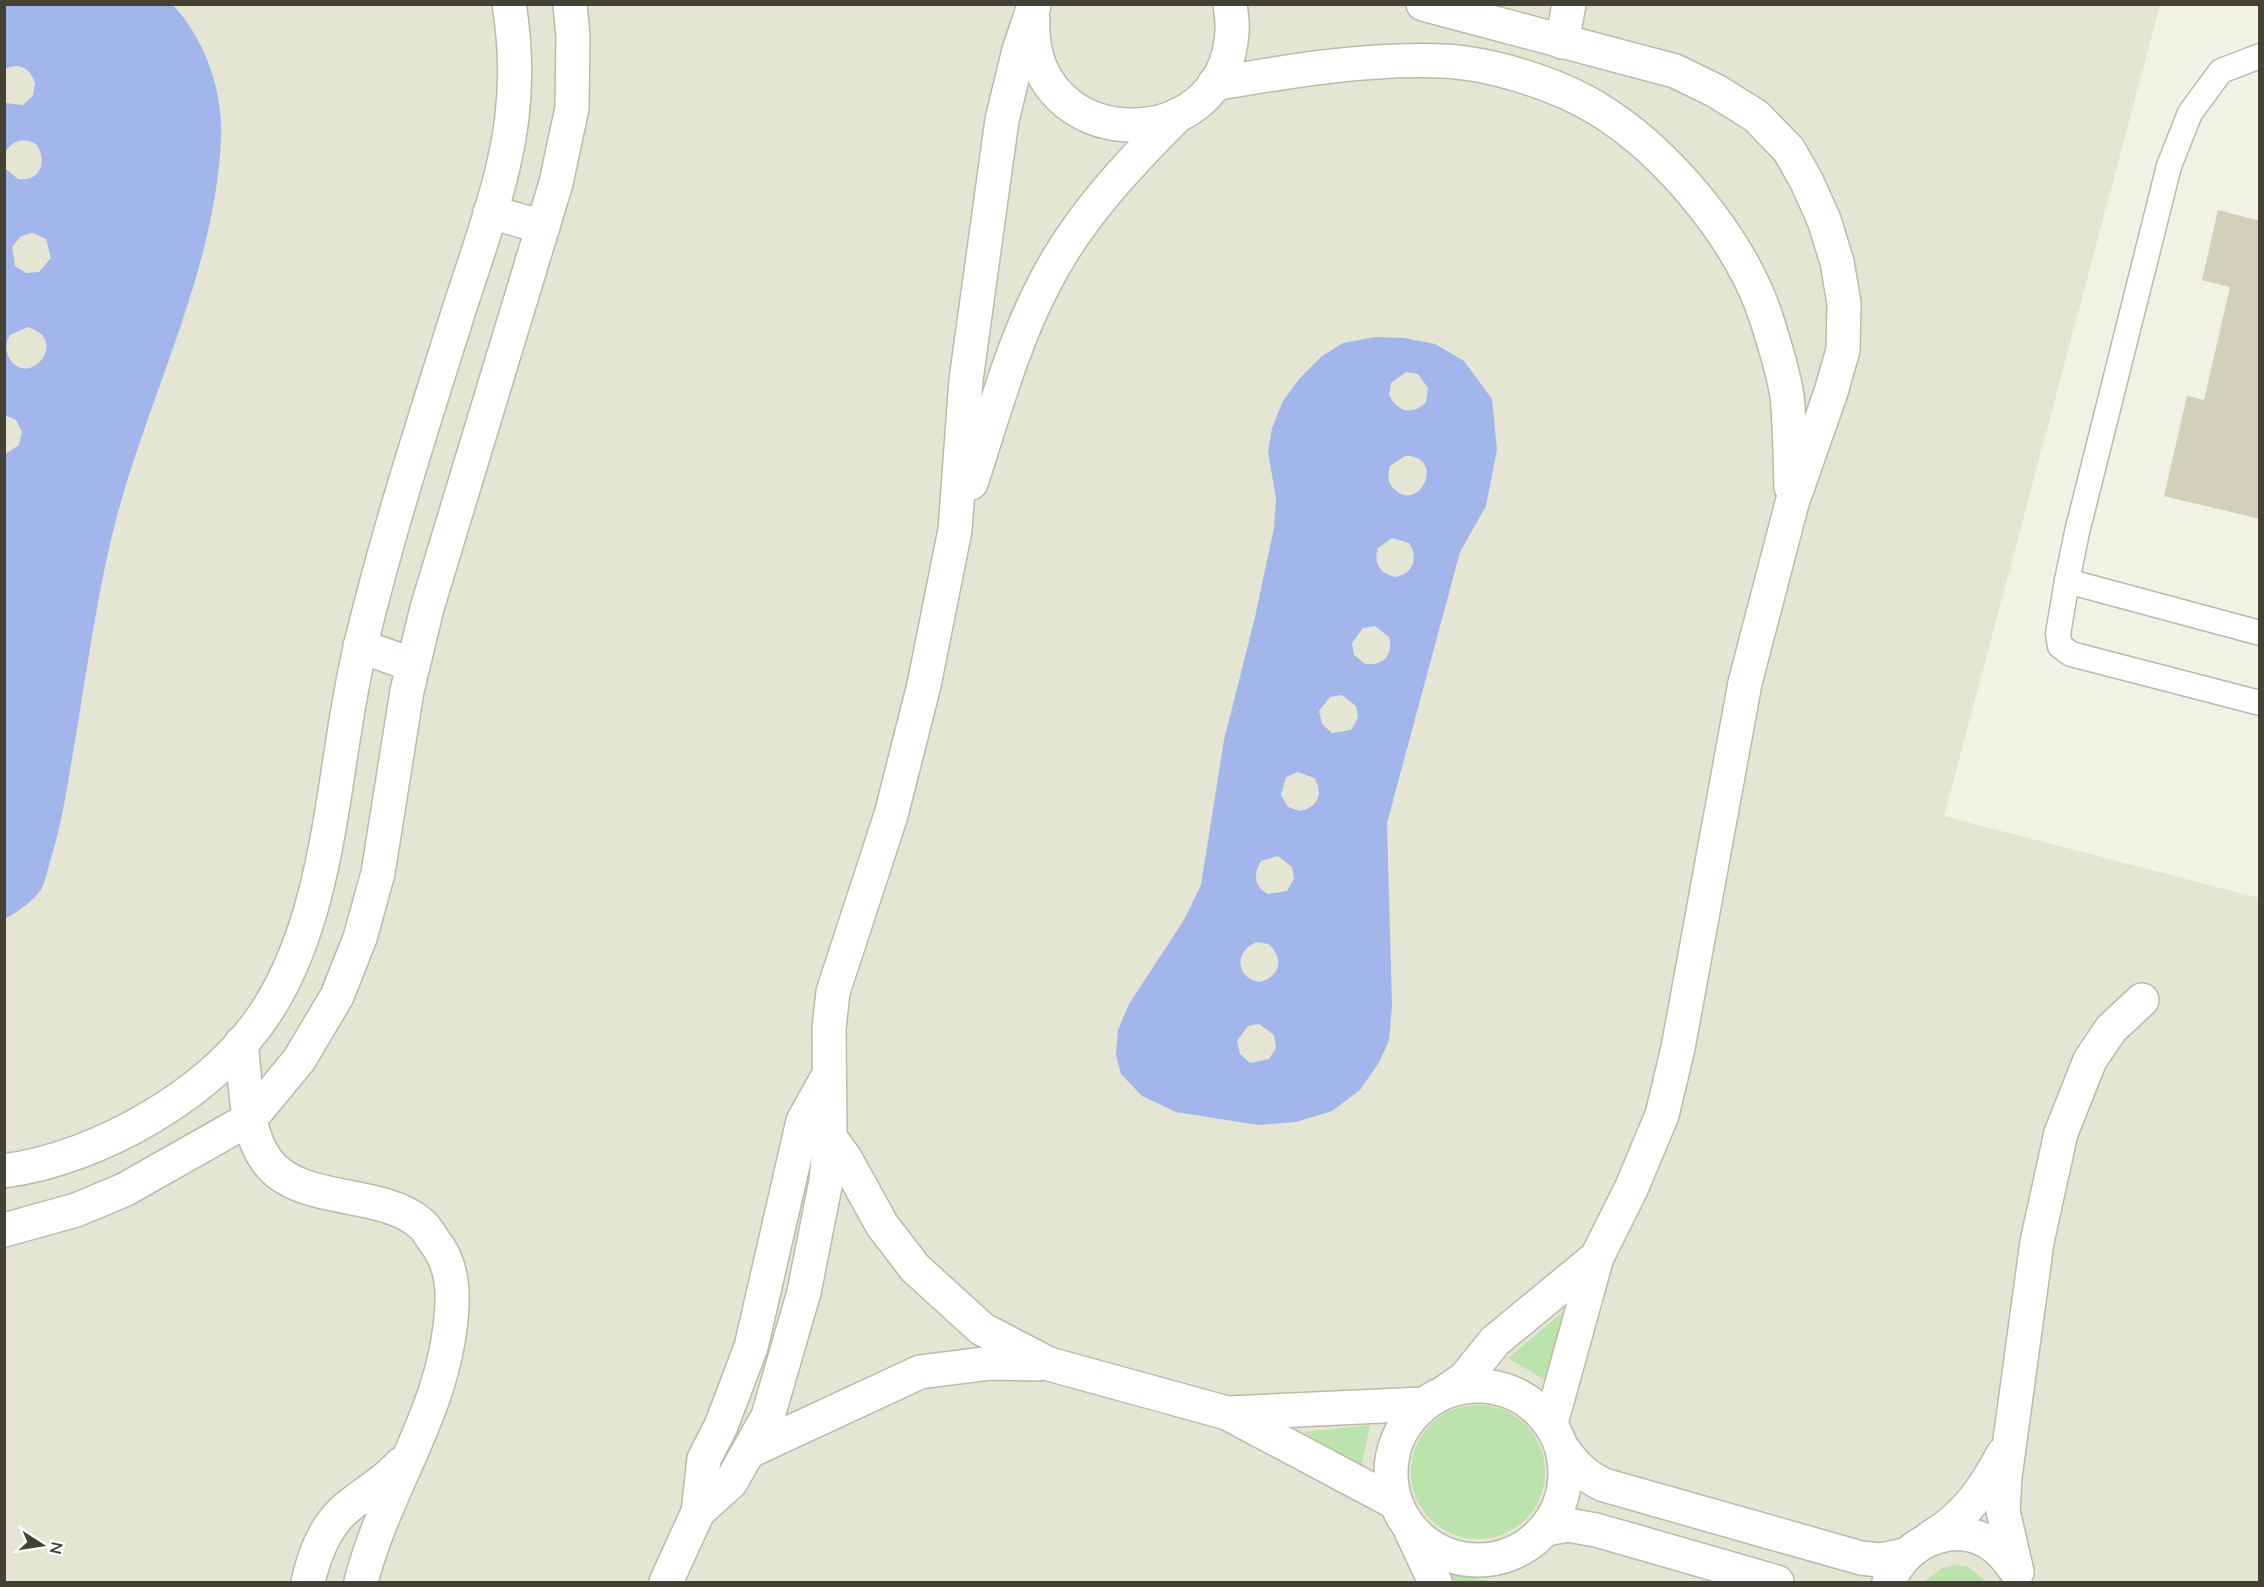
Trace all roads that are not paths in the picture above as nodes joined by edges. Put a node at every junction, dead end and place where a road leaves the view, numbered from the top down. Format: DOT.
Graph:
graph roads {
  1 [pos="509,4"];
  2 [pos="570,4"];
  3 [pos="1230,4"];
  4 [pos="1423,4"];
  5 [pos="1569,4"];
  6 [pos="1034,5"];
  7 [pos="1504,27"];
  8 [pos="1562,42"];
  9 [pos="2259,56"];
  10 [pos="1494,69"];
  11 [pos="1214,84"];
  12 [pos="1178,116"];
  13 [pos="490,212"];
  14 [pos="543,227"];
  15 [pos="1792,503"];
  16 [pos="955,530"];
  17 [pos="2067,581"];
  18 [pos="2259,633"];
  19 [pos="360,646"];
  20 [pos="413,665"];
  21 [pos="2259,704"];
  22 [pos="2142,1000"];
  23 [pos="241,1042"];
  24 [pos="827,1078"];
  25 [pos="251,1118"];
  26 [pos="830,1137"];
  27 [pos="4,1171"];
  28 [pos="4,1230"];
  29 [pos="1597,1257"];
  30 [pos="1049,1364"];
  31 [pos="1436,1397"];
  32 [pos="1227,1413"];
  33 [pos="1557,1436"];
  34 [pos="2007,1447"];
  35 [pos="750,1450"];
  36 [pos="408,1456"];
  37 [pos="698,1512"];
  38 [pos="1402,1515"];
  39 [pos="1535,1538"];
  40 [pos="1916,1548"];
  41 [pos="2019,1577"];
  42 [pos="308,1582"];
  43 [pos="361,1582"];
  44 [pos="666,1582"];
  45 [pos="1435,1582"];
  46 [pos="1503,1582"];
  47 [pos="1777,1582"];
  48 [pos="1889,1582"];
  1 -- 13 [label="street"];
  2 -- 14 [label="street"];
  3 -- 11 [label="street"];
  4 -- 7 [label="street"];
  5 -- 8 [label="street"];
  6 -- 12 [label="street"];
  6 -- 16 [label="street"];
  7 -- 8 [label="street"];
  7 -- 10 [label="street"];
  8 -- 15 [label="street"];
  9 -- 17 [label="lane"];
  10 -- 11 [label="street"];
  10 -- 15 [label="street"];
  11 -- 12 [label="street"];
  12 -- 16 [label="street"];
  13 -- 14 [label="street"];
  13 -- 19 [label="street"];
  14 -- 20 [label="street"];
  15 -- 29 [label="street"];
  16 -- 24 [label="street"];
  17 -- 18 [label="lane"];
  17 -- 21 [label="lane"];
  19 -- 20 [label="street"];
  19 -- 23 [label="street"];
  20 -- 25 [label="street"];
  22 -- 34 [label="street"];
  23 -- 25 [label="street"];
  23 -- 27 [label="street"];
  24 -- 26 [label="street"];
  24 -- 37 [label="street"];
  25 -- 28 [label="street"];
  25 -- 36 [label="street"];
  26 -- 30 [label="street"];
  26 -- 35 [label="street"];
  29 -- 31 [label="street"];
  29 -- 33 [label="street"];
  30 -- 32 [label="street"];
  30 -- 35 [label="street"];
  31 -- 32 [label="street"];
  31 -- 33 [label="street"];
  31 -- 38 [label="street"];
  32 -- 38 [label="street"];
  33 -- 39 [label="street"];
  33 -- 40 [label="street"];
  34 -- 40 [label="street"];
  34 -- 41 [label="street"];
  35 -- 37 [label="street"];
  36 -- 42 [label="street"];
  36 -- 43 [label="street"];
  37 -- 44 [label="street"];
  38 -- 39 [label="street"];
  38 -- 45 [label="street"];
  39 -- 46 [label="street"];
  39 -- 47 [label="street"];
  40 -- 41 [label="street"];
  40 -- 48 [label="street"];
}
